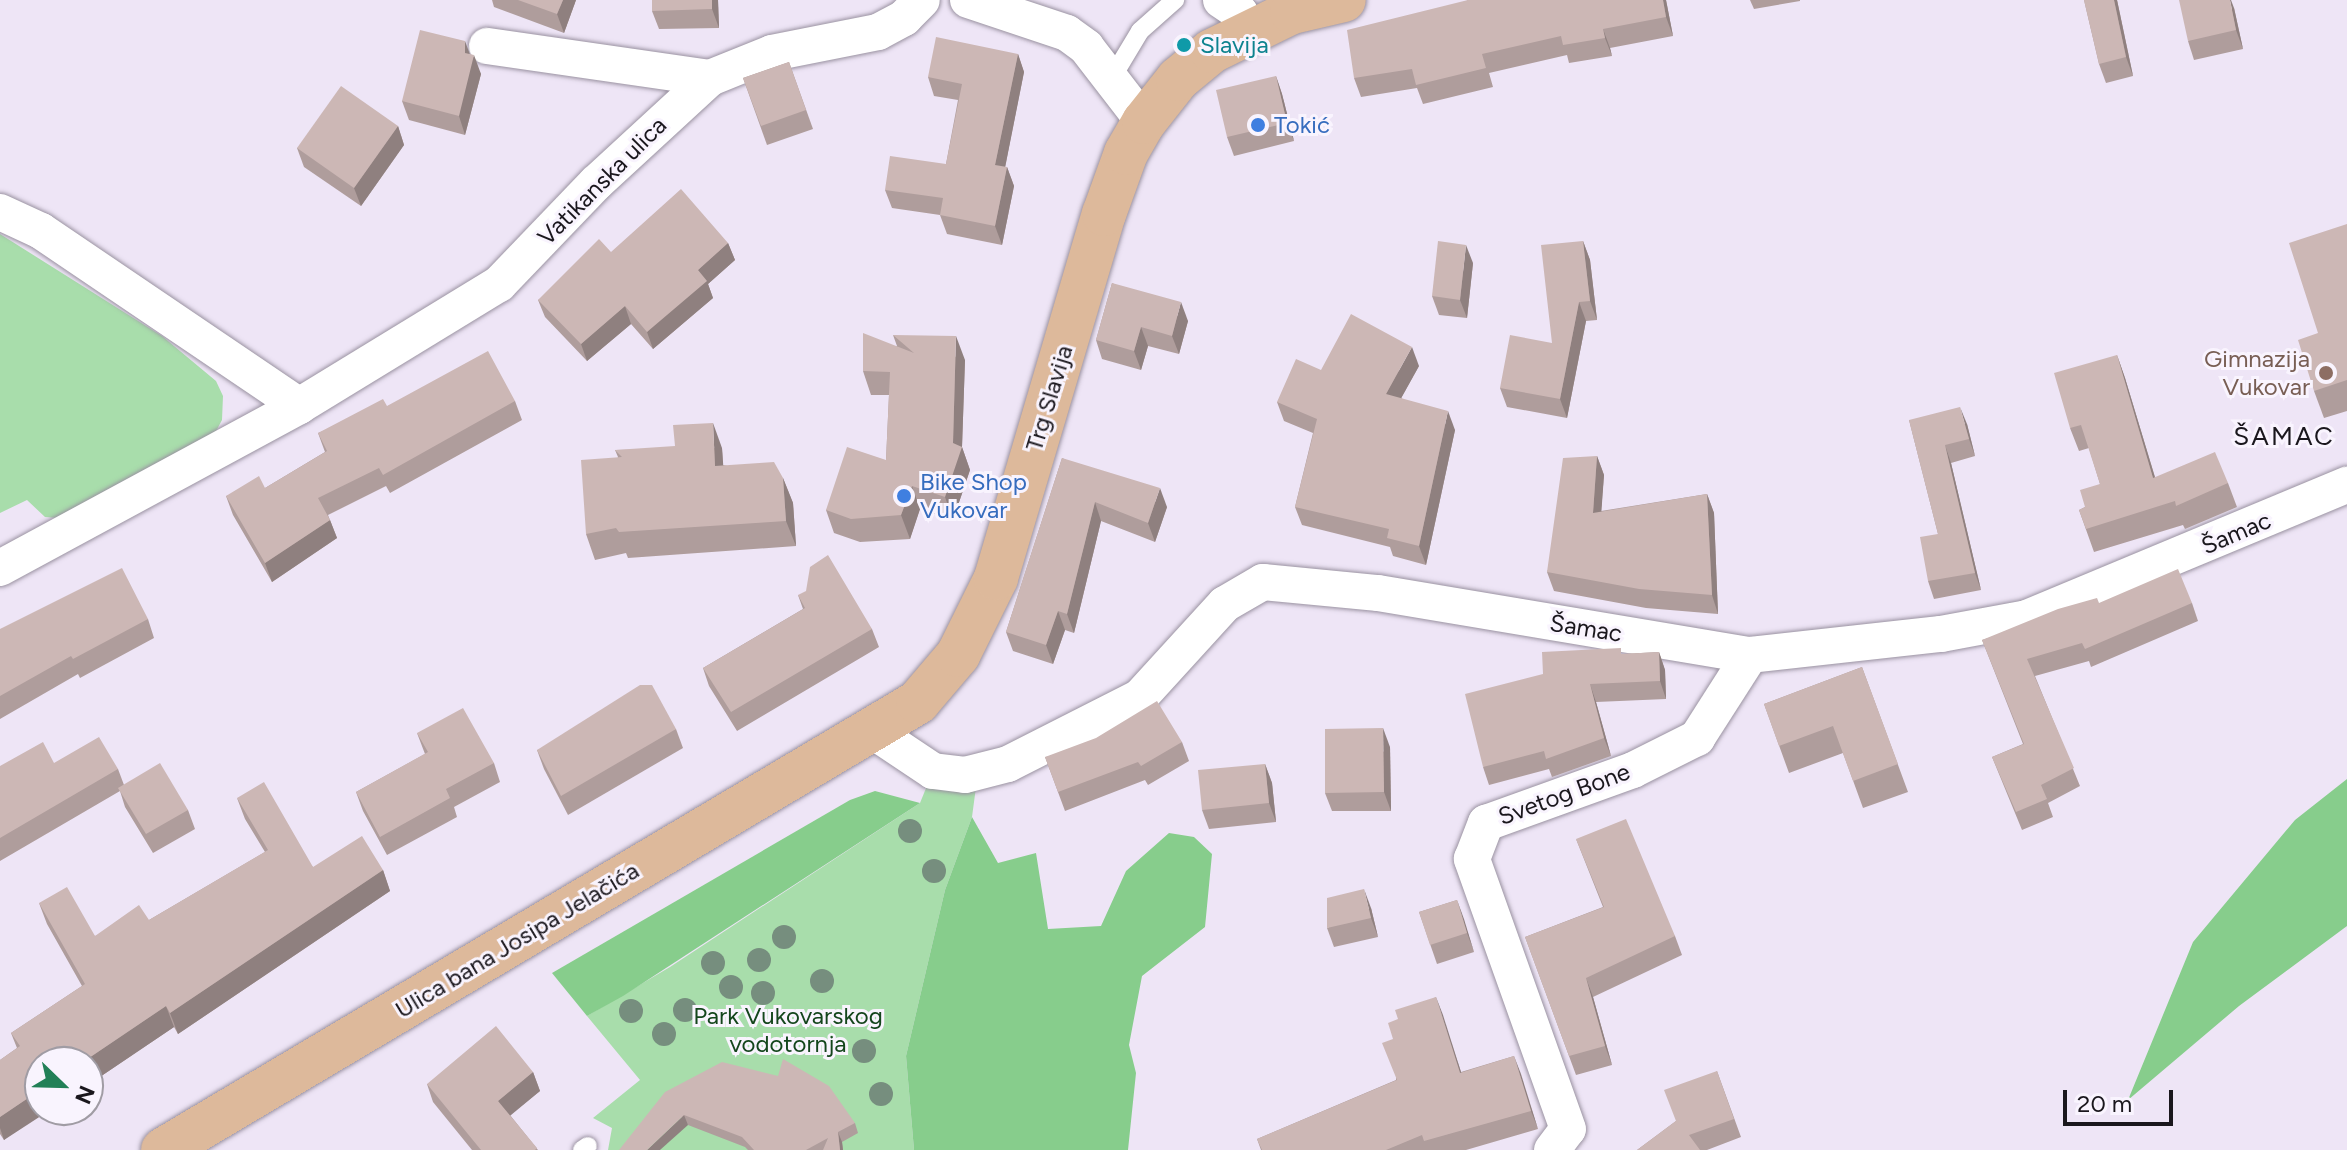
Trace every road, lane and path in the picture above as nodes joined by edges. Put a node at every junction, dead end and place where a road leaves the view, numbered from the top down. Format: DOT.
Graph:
graph roads {
  1 [pos="922,0"];
  2 [pos="968,0"];
  3 [pos="1175,0"];
  4 [pos="1344,0"];
  5 [pos="1292,6"];
  6 [pos="1236,14"];
  7 [pos="487,46"];
  8 [pos="710,78"];
  9 [pos="1110,81"];
  10 [pos="1144,122"];
  11 [pos="0,212"];
  12 [pos="299,406"];
  13 [pos="2347,485"];
  14 [pos="0,568"];
  15 [pos="1750,655"];
  16 [pos="873,731"];
  17 [pos="167,1149"];
  18 [pos="1552,1150"];
  1 -- 8 [label="street, Vatikanska ulica"];
  2 -- 9 [label="street"];
  3 -- 9 [label="lane"];
  4 -- 5 [label="main road, Trg Slavija"];
  5 -- 6 [label="main road, Trg Slavija"];
  6 -- 10 [label="main road, Trg Slavija"];
  7 -- 8 [label="street"];
  8 -- 12 [label="street, Vatikanska ulica"];
  9 -- 10 [label="street"];
  10 -- 16 [label="main road, Trg Slavija"];
  11 -- 12 [label="street"];
  12 -- 14 [label="street, Vatikanska ulica"];
  13 -- 15 [label="street, Šamac"];
  15 -- 16 [label="street, Šamac"];
  15 -- 18 [label="street, Svetog Bone"];
  16 -- 17 [label="main road, Ulica bana Josipa Jelačića"];
}
